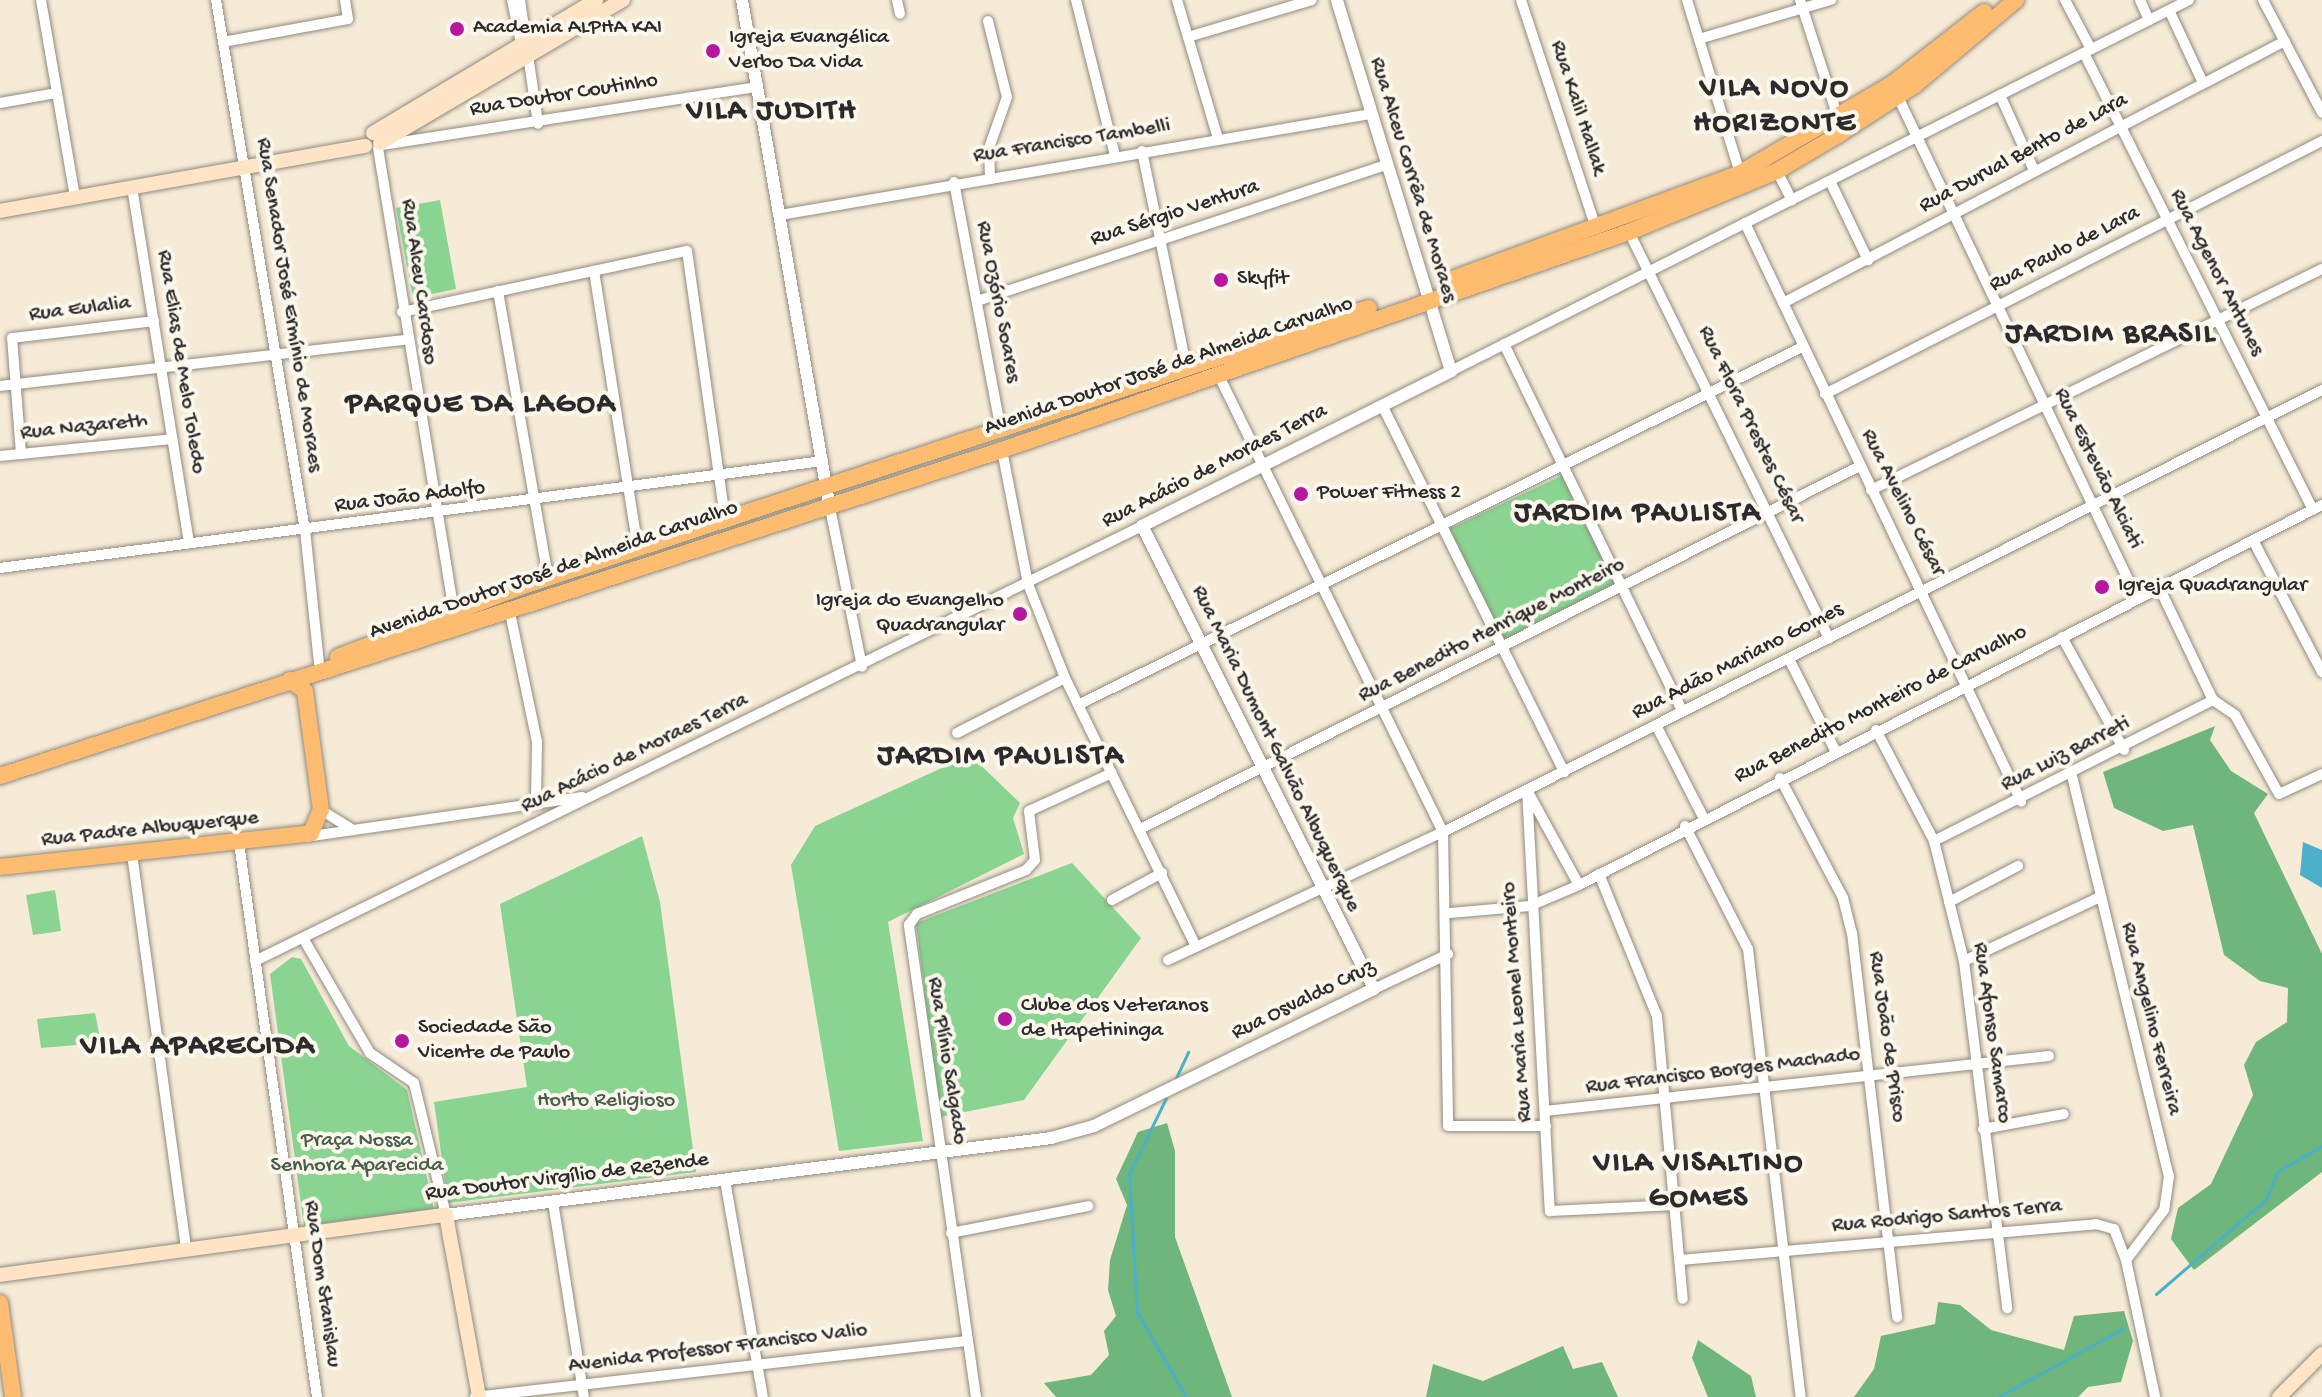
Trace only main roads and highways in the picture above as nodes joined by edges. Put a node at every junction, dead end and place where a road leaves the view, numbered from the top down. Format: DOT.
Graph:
graph roads {
  1 [pos="596,0"];
  2 [pos="623,0"];
  3 [pos="1999,0"];
  4 [pos="2016,0"];
  5 [pos="525,49"];
  6 [pos="0,211"];
  7 [pos="1426,294"];
  8 [pos="313,676"];
  9 [pos="0,776"];
  10 [pos="0,867"];
  11 [pos="0,1275"];
  12 [pos="0,1303"];
  13 [pos="2,1338"];
  14 [pos="2322,1354"];
  15 [pos="0,1379"];
  16 [pos="3,1397"];
  17 [pos="13,1397"];
  18 [pos="478,1397"];
  19 [pos="2279,1397"];
  1 -- 5 [label="main road"];
  2 -- 5 [label="main road"];
  3 -- 7 [label="main road, Avenida Doutor José de Almeida Carvalho"];
  4 -- 7 [label="main road, Avenida Doutor José de Almeida Carvalho"];
  5 -- 6 [label="main road, Rua Doutor Coutinho"];
  7 -- 8 [label="main road, Avenida Doutor José de Almeida Carvalho"];
  7 -- 8 [label="main road, Avenida Doutor José de Almeida Carvalho"];
  8 -- 9 [label="main road, Avenida Doutor José de Almeida Carvalho"];
  8 -- 10 [label="main road, Rua Padre Albuquerque"];
  11 -- 18 [label="main road, Rua Doutor Virgílio de Rezende"];
  12 -- 13 [label="main road"];
  13 -- 17 [label="main road"];
  14 -- 19 [label="main road"];
  15 -- 16 [label="main road"];
}
